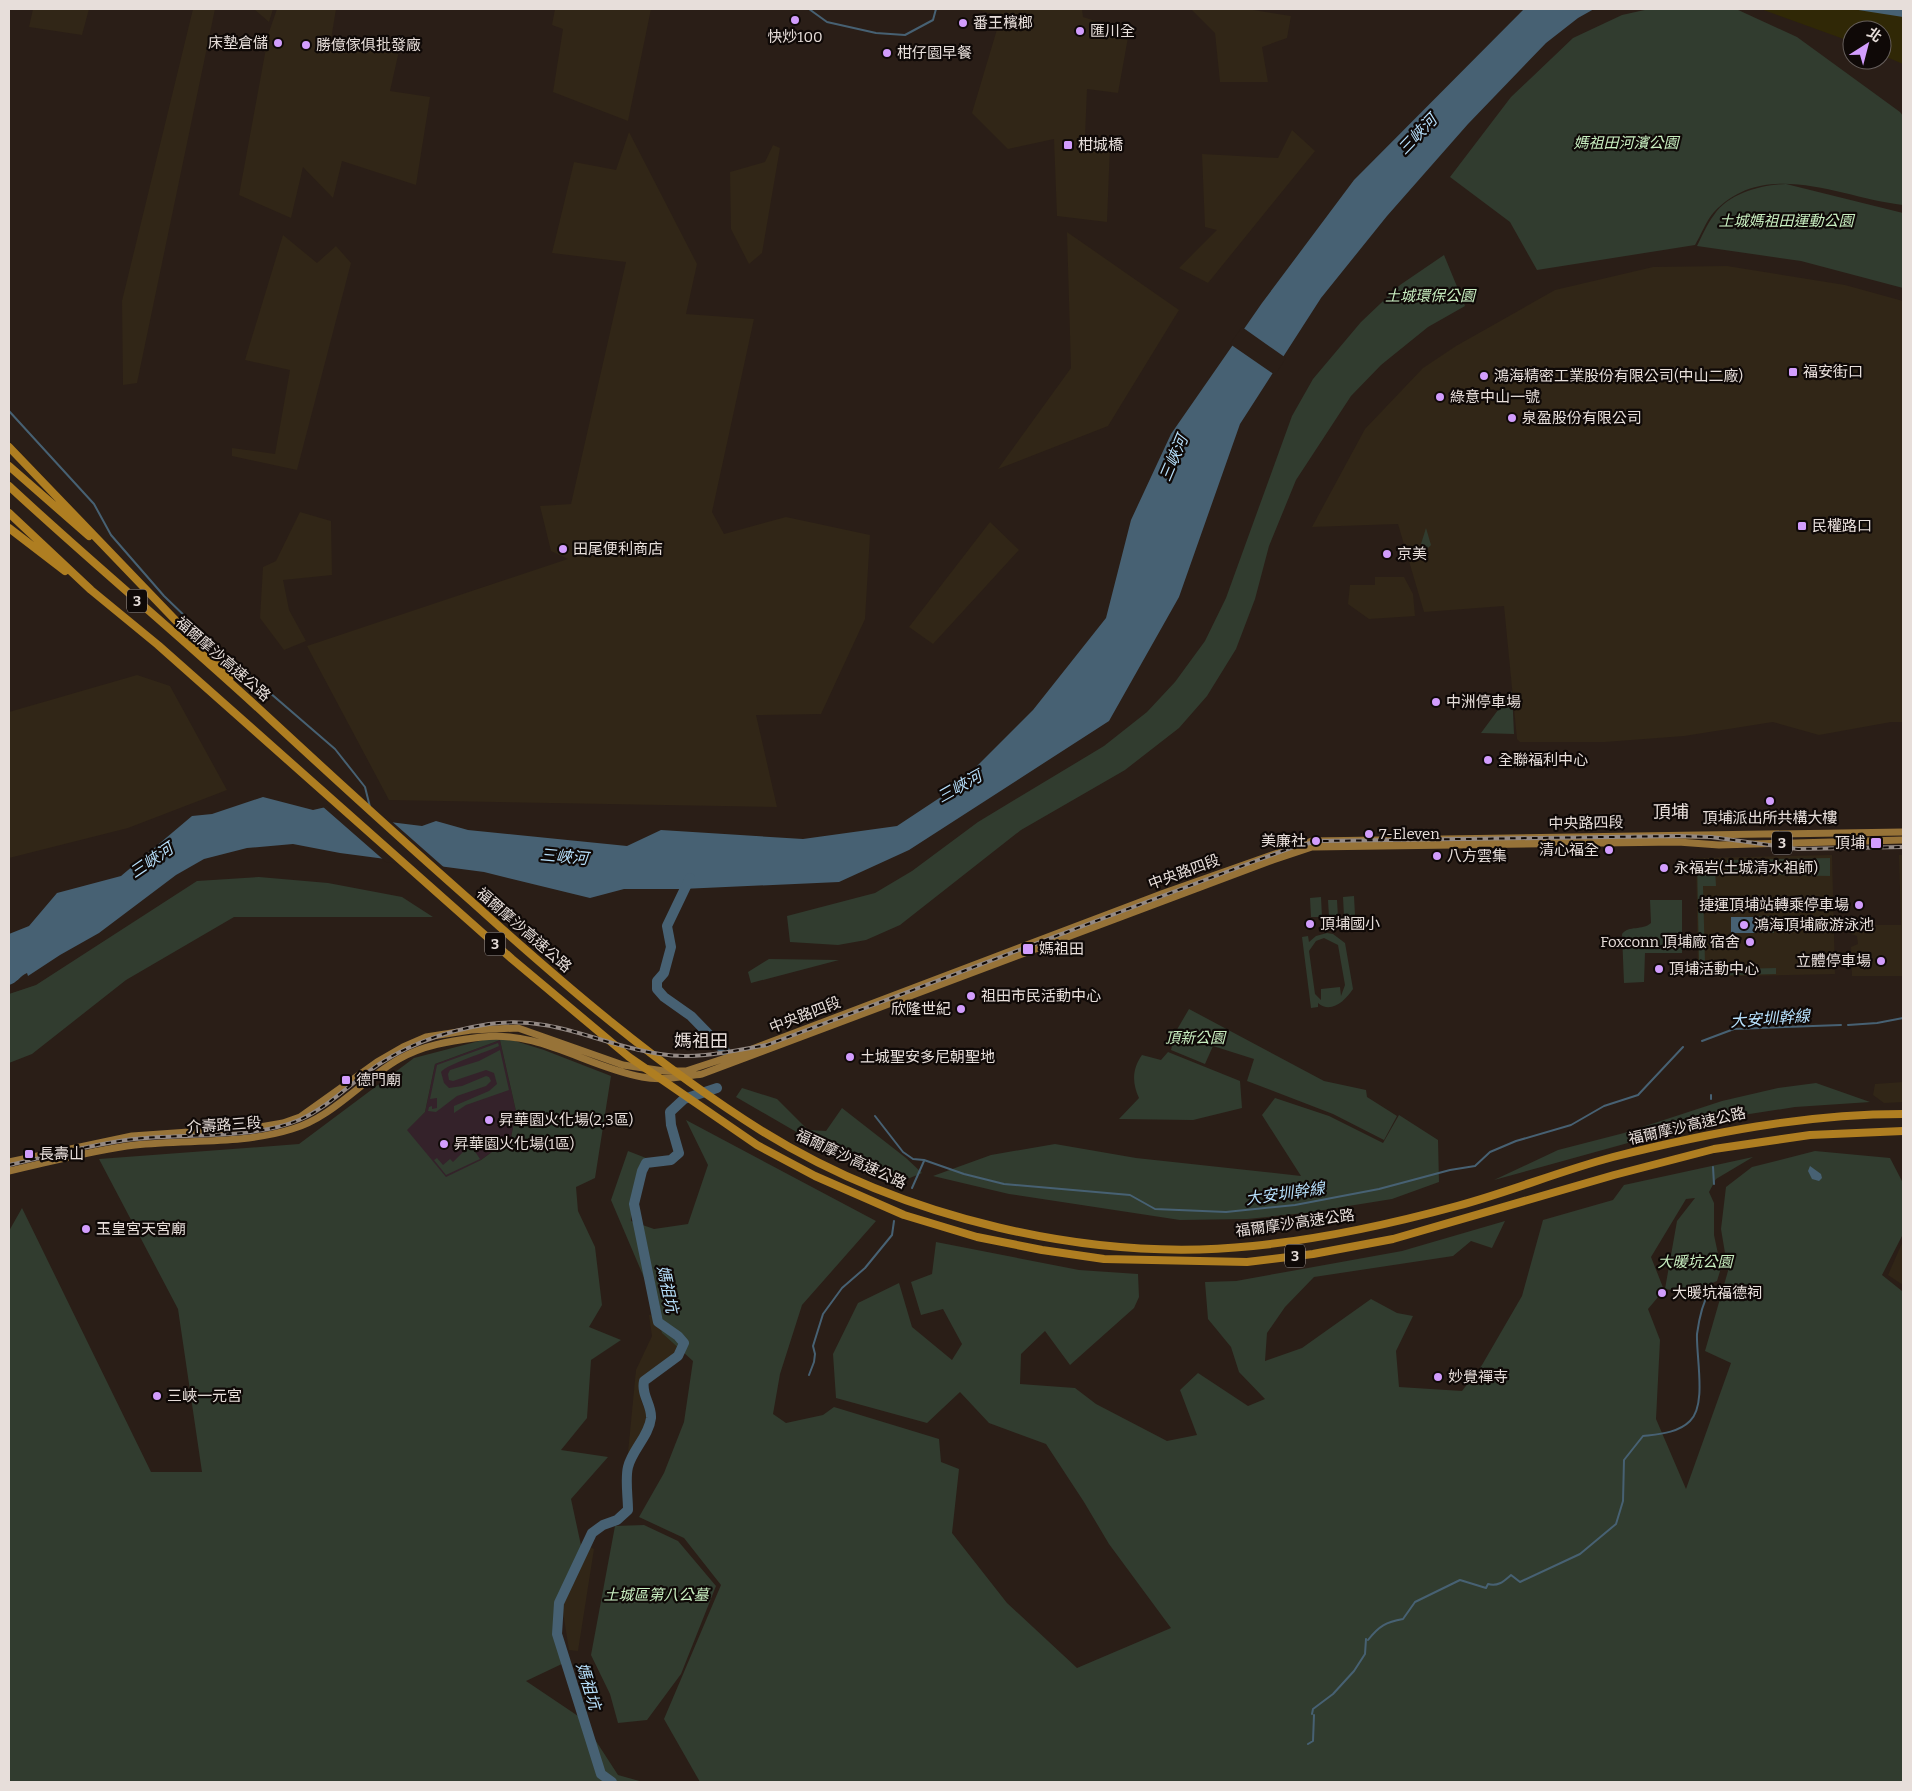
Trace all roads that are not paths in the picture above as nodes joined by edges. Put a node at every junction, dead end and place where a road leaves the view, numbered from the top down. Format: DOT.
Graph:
graph roads {
  1 [pos="9,447"];
  2 [pos="9,466"];
  3 [pos="9,486"];
  4 [pos="9,513"];
  5 [pos="9,528"];
  6 [pos="124,567"];
  7 [pos="91,590"];
  8 [pos="266,715"];
  9 [pos="1903,832"];
  10 [pos="1903,840"];
  11 [pos="507,1027"];
  12 [pos="508,1036"];
  13 [pos="740,1057"];
  14 [pos="1903,1114"];
  15 [pos="1903,1131"];
  16 [pos="9,1162"];
  17 [pos="9,1171"];
  1 -- 6 [label="highway"];
  2 -- 6 [label="highway"];
  3 -- 8 [label="highway, 福爾摩沙高速公路 / 3"];
  4 -- 7 [label="highway, 福爾摩沙高速公路 / 3"];
  5 -- 7 [label="highway"];
  6 -- 8 [label="highway"];
  7 -- 15 [label="highway, 福爾摩沙高速公路 / 3"];
  8 -- 14 [label="highway, 福爾摩沙高速公路 / 3"];
  9 -- 13 [label="main road, 中央路四段 / 3"];
  10 -- 13 [label="main road, 中央路四段 / 3"];
  11 -- 13 [label="main road, 中央路四段 / 3"];
  11 -- 16 [label="main road, 介壽路三段 / 3"];
  12 -- 13 [label="main road, 中央路四段 / 3"];
  12 -- 17 [label="main road, 介壽路三段 / 3"];
}
